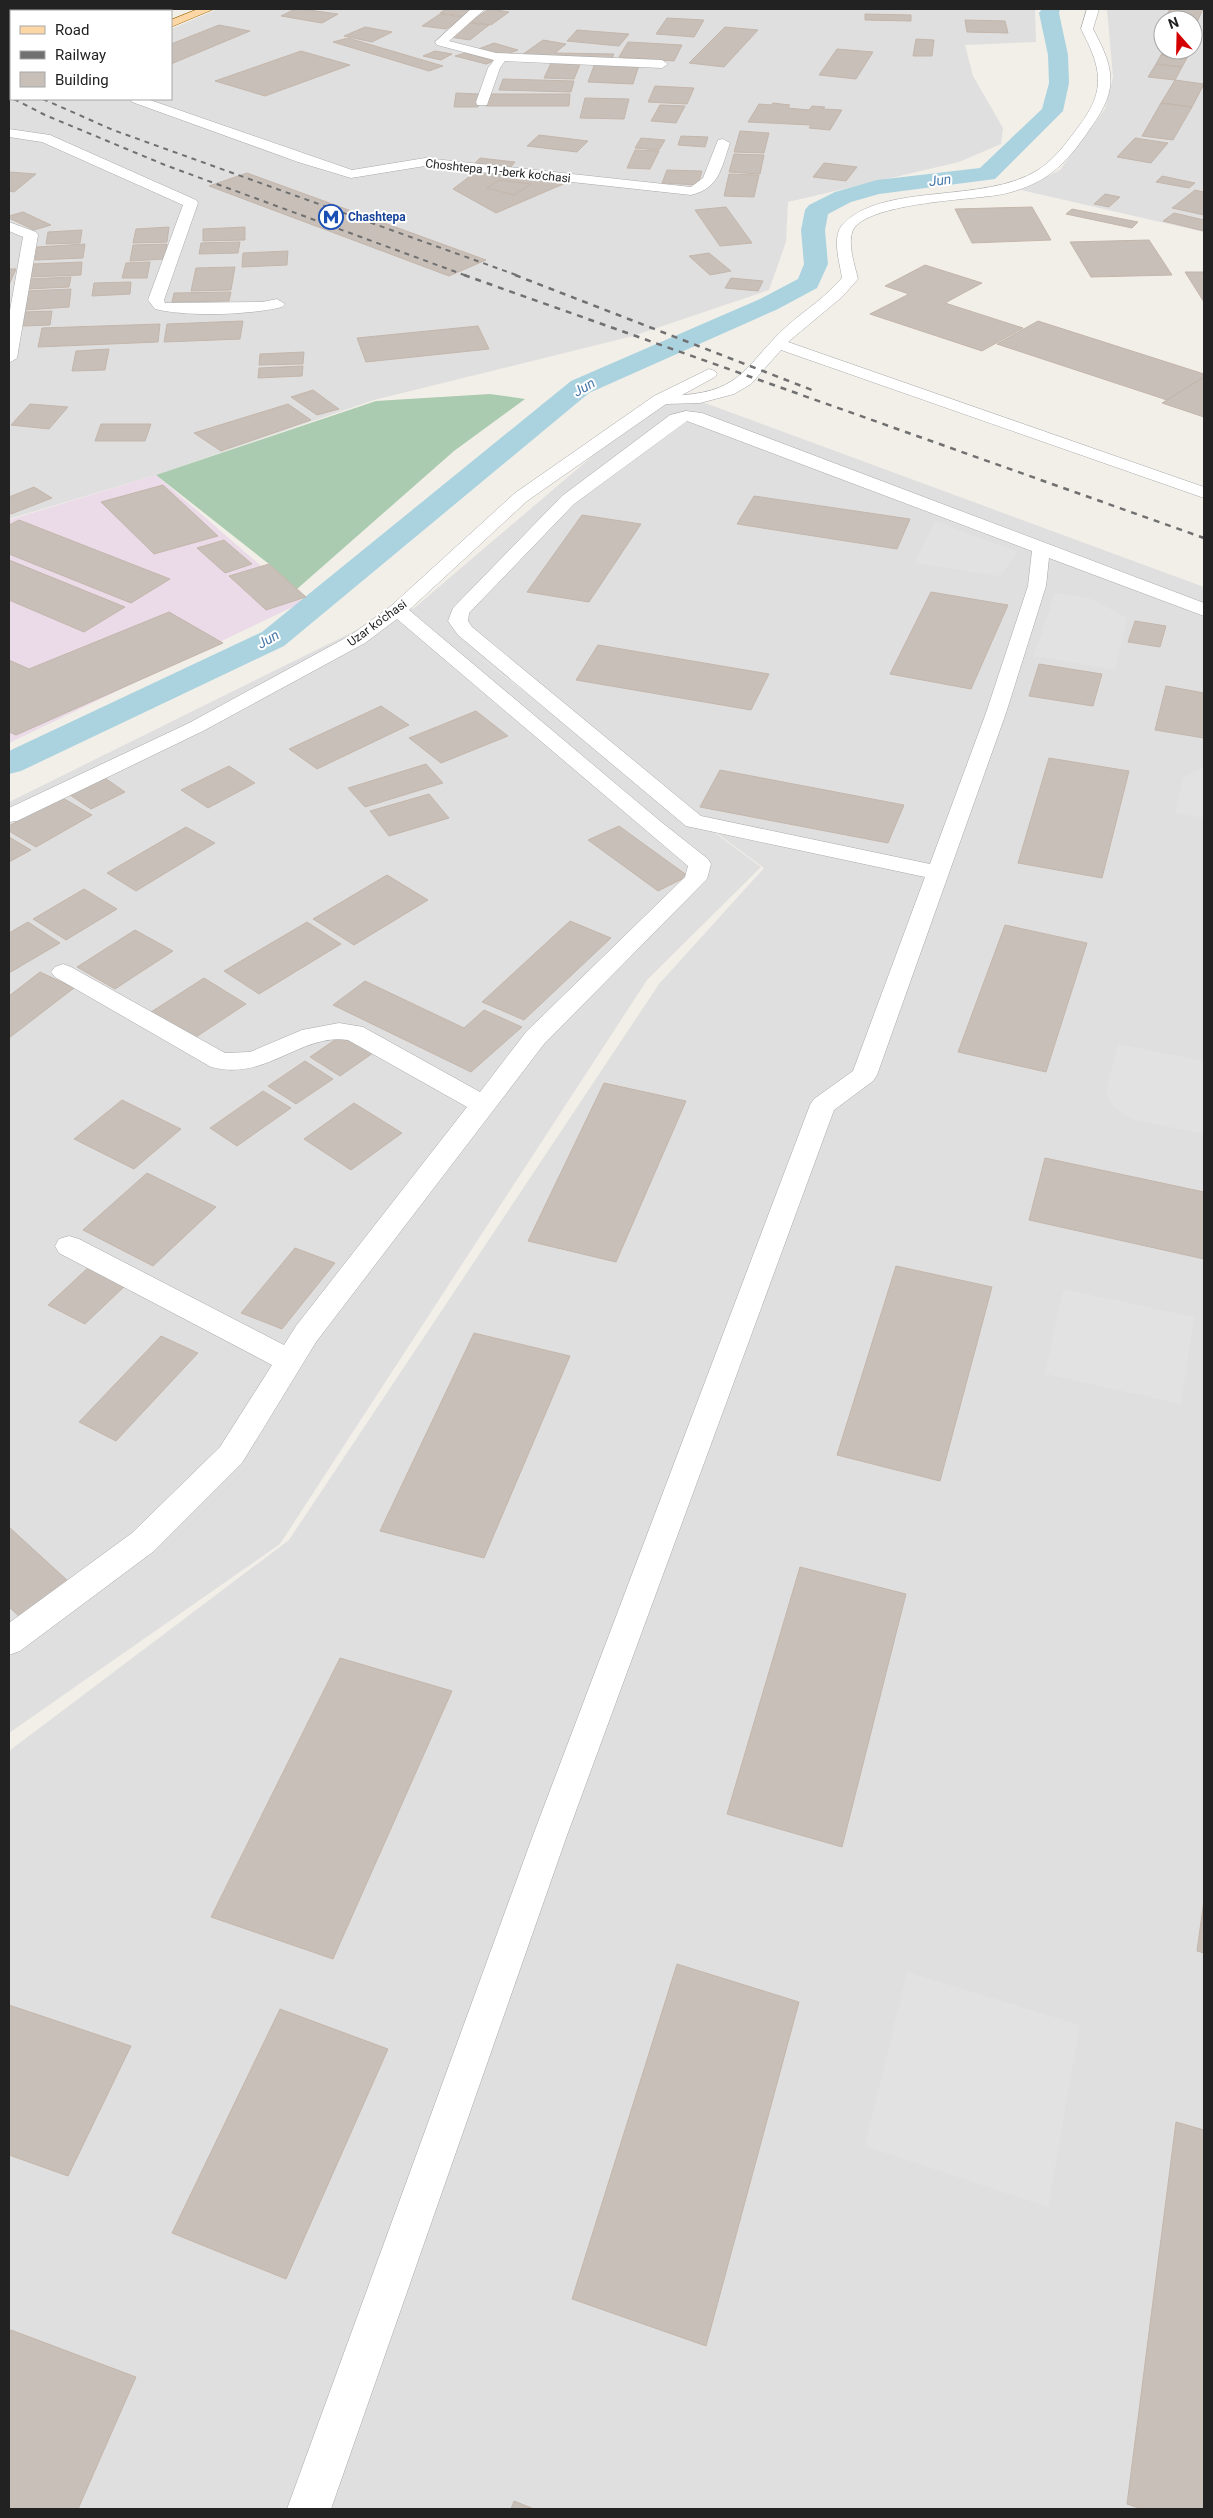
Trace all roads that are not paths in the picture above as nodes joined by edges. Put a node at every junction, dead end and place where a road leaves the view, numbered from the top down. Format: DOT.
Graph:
graph roads {
  1 [pos="208,9"];
  2 [pos="479,9"];
  3 [pos="1093,9"];
  4 [pos="172,24"];
  5 [pos="502,57"];
  6 [pos="662,64"];
  7 [pos="139,100"];
  8 [pos="482,102"];
  9 [pos="10,133"];
  10 [pos="723,144"];
  11 [pos="9,226"];
  12 [pos="277,304"];
  13 [pos="778,344"];
  14 [pos="9,358"];
  15 [pos="709,374"];
  16 [pos="665,400"];
  17 [pos="686,416"];
  18 [pos="1204,493"];
  19 [pos="1041,549"];
  20 [pos="398,610"];
  21 [pos="1204,610"];
  22 [pos="9,816"];
  23 [pos="939,873"];
  24 [pos="63,972"];
  25 [pos="483,1105"];
  26 [pos="69,1246"];
  27 [pos="289,1360"];
  28 [pos="9,1641"];
  29 [pos="309,2509"];
  1 -- 4 [label="main road"];
  2 -- 5 [label="street"];
  3 -- 13 [label="street"];
  5 -- 6 [label="street"];
  5 -- 8 [label="street"];
  7 -- 10 [label="street, Choshtepa 11-berk ko'chasi"];
  9 -- 12 [label="street"];
  11 -- 14 [label="street"];
  13 -- 16 [label="street"];
  13 -- 18 [label="street"];
  15 -- 16 [label="street, Uzar ko'chasi"];
  16 -- 17 [label="street"];
  16 -- 20 [label="street, Uzar ko'chasi"];
  17 -- 19 [label="street"];
  17 -- 23 [label="street"];
  19 -- 21 [label="street"];
  19 -- 23 [label="street"];
  20 -- 22 [label="street, Uzar ko'chasi"];
  20 -- 25 [label="street"];
  23 -- 29 [label="street"];
  24 -- 25 [label="street"];
  25 -- 27 [label="street"];
  26 -- 27 [label="street"];
  27 -- 28 [label="street"];
}
